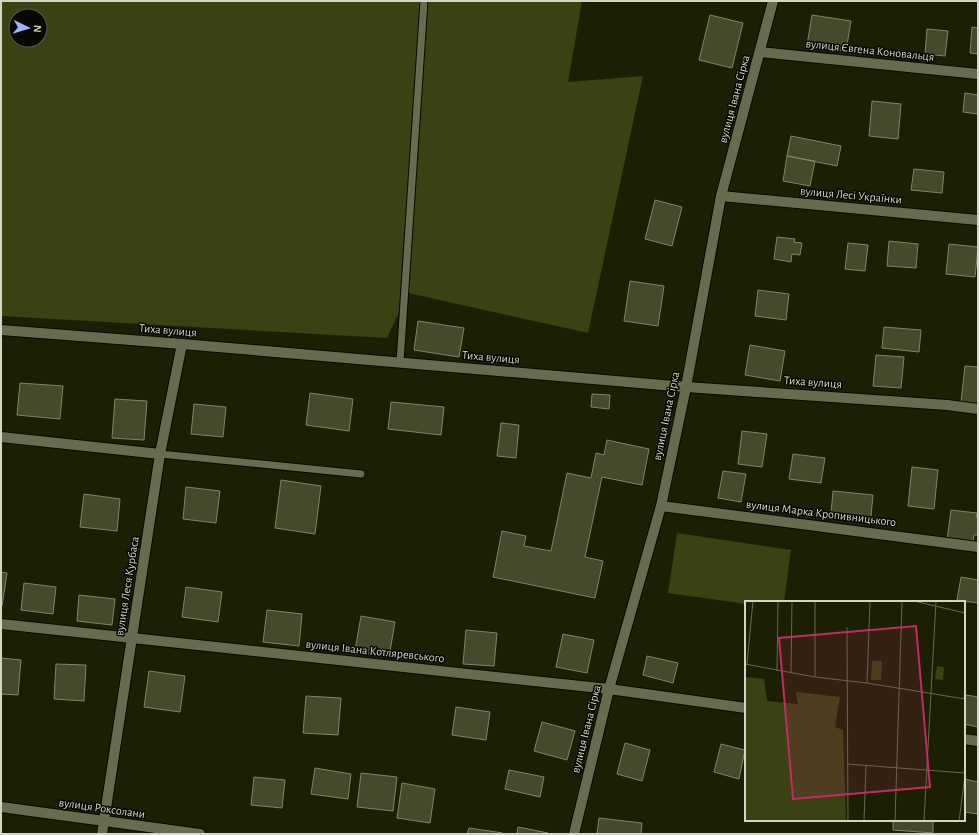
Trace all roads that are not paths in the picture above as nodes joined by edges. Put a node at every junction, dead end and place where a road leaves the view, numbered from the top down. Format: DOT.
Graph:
graph roads {
  1 [pos="424,1"];
  2 [pos="773,1"];
  3 [pos="760,52"];
  4 [pos="978,74"];
  5 [pos="721,196"];
  6 [pos="978,220"];
  7 [pos="1,330"];
  8 [pos="182,344"];
  9 [pos="400,362"];
  10 [pos="686,387"];
  11 [pos="978,409"];
  12 [pos="1,437"];
  13 [pos="160,454"];
  14 [pos="361,474"];
  15 [pos="661,506"];
  16 [pos="978,547"];
  17 [pos="1,624"];
  18 [pos="132,638"];
  19 [pos="609,689"];
  20 [pos="745,708"];
  21 [pos="965,739"];
  22 [pos="978,741"];
  23 [pos="1,807"];
  24 [pos="104,821"];
  25 [pos="102,834"];
  26 [pos="200,834"];
  27 [pos="574,834"];
  1 -- 9 [label="lane"];
  2 -- 3 [label="street, вулиця Івана Сірка"];
  3 -- 4 [label="street, вулиця Євгена Коновальця"];
  3 -- 5 [label="street, вулиця Івана Сірка"];
  5 -- 6 [label="street, вулиця Лесі Українки"];
  5 -- 10 [label="street, вулиця Івана Сірка"];
  7 -- 8 [label="street, Тиха вулиця"];
  8 -- 9 [label="street, Тиха вулиця"];
  8 -- 13 [label="street, вулиця Леся Курбаса"];
  9 -- 10 [label="street, Тиха вулиця"];
  10 -- 11 [label="street, Тиха вулиця"];
  10 -- 15 [label="street, вулиця Івана Сірка"];
  12 -- 13 [label="street"];
  13 -- 14 [label="lane"];
  13 -- 18 [label="street, вулиця Леся Курбаса"];
  15 -- 16 [label="street, вулиця Марка Кропивницького"];
  15 -- 19 [label="street, вулиця Івана Сірка"];
  17 -- 18 [label="street, вулиця Івана Котляревського"];
  18 -- 19 [label="street, вулиця Івана Котляревського"];
  18 -- 24 [label="street, вулиця Леся Курбаса"];
  19 -- 20 [label="street, вулиця Івана Котляревського"];
  19 -- 27 [label="street, вулиця Івана Сірка"];
  21 -- 22 [label="street"];
  23 -- 24 [label="street, вулиця Роксолани"];
  24 -- 25 [label="street, вулиця Леся Курбаса"];
  24 -- 26 [label="street, вулиця Роксолани"];
}
